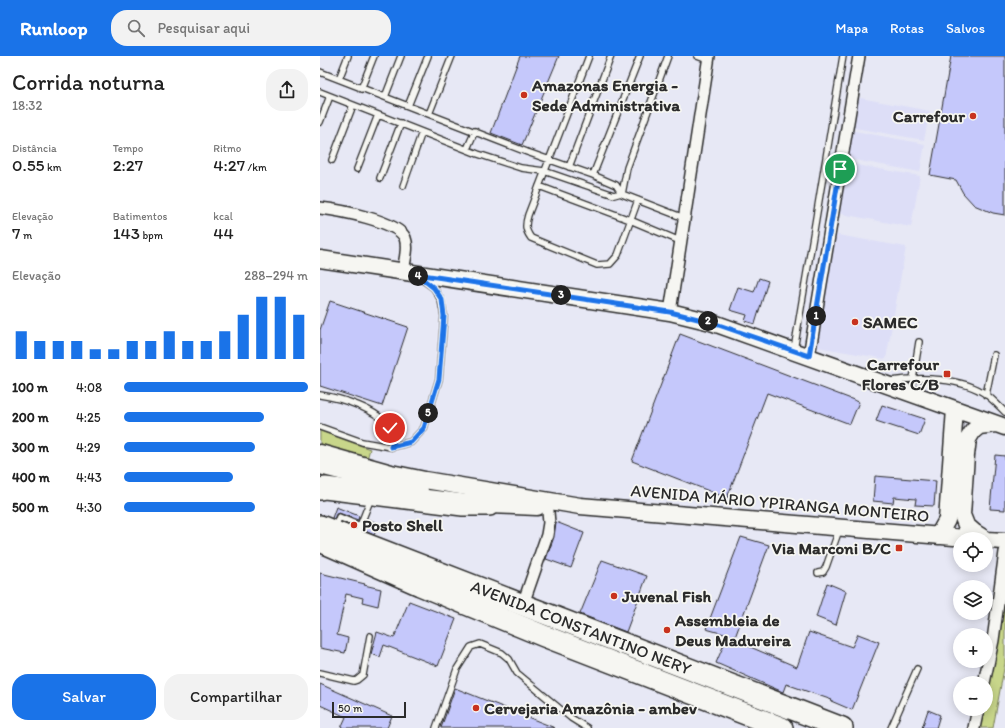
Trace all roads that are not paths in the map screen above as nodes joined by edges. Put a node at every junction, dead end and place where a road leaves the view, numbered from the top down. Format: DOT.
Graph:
graph roads {
  1 [pos="348,56"];
  2 [pos="374,56"];
  3 [pos="401,56"];
  4 [pos="428,56"];
  5 [pos="452,56"];
  6 [pos="589,56"];
  7 [pos="611,56"];
  8 [pos="640,56"];
  9 [pos="668,56"];
  10 [pos="697,56"];
  11 [pos="843,56"];
  12 [pos="859,56"];
  13 [pos="708,58"];
  14 [pos="320,72"];
  15 [pos="339,79"];
  16 [pos="361,88"];
  17 [pos="320,92"];
  18 [pos="330,96"];
  19 [pos="385,97"];
  20 [pos="353,105"];
  21 [pos="408,106"];
  22 [pos="429,114"];
  23 [pos="378,115"];
  24 [pos="320,122"];
  25 [pos="401,123"];
  26 [pos="474,131"];
  27 [pos="422,132"];
  28 [pos="467,149"];
  29 [pos="550,159"];
  30 [pos="332,160"];
  31 [pos="569,167"];
  32 [pos="357,170"];
  33 [pos="544,171"];
  34 [pos="593,175"];
  35 [pos="380,178"];
  36 [pos="403,186"];
  37 [pos="539,186"];
  38 [pos="621,194"];
  39 [pos="638,200"];
  40 [pos="320,208"];
  41 [pos="684,218"];
  42 [pos="630,220"];
  43 [pos="680,241"];
  44 [pos="320,259"];
  45 [pos="410,273"];
  46 [pos="670,312"];
  47 [pos="919,342"];
  48 [pos="794,351"];
  49 [pos="809,356"];
  50 [pos="994,356"];
  51 [pos="913,379"];
  52 [pos="879,383"];
  53 [pos="320,395"];
  54 [pos="986,395"];
  55 [pos="955,409"];
  56 [pos="1002,421"];
  57 [pos="320,427"];
  58 [pos="391,447"];
  59 [pos="320,453"];
  60 [pos="320,466"];
  61 [pos="320,489"];
  62 [pos="372,494"];
  63 [pos="548,503"];
  64 [pos="489,504"];
  65 [pos="840,528"];
  66 [pos="974,532"];
  67 [pos="325,533"];
  68 [pos="358,533"];
  69 [pos="938,536"];
  70 [pos="953,537"];
  71 [pos="993,540"];
  72 [pos="1005,541"];
  73 [pos="1005,552"];
  74 [pos="320,553"];
  75 [pos="818,573"];
  76 [pos="420,586"];
  77 [pos="523,604"];
  78 [pos="370,636"];
  79 [pos="918,669"];
  80 [pos="320,673"];
  81 [pos="985,676"];
  82 [pos="977,716"];
  83 [pos="436,728"];
  84 [pos="587,728"];
  85 [pos="782,728"];
  86 [pos="842,728"];
  87 [pos="891,728"];
  88 [pos="974,728"];
  1 -- 15 [label="lane"];
  2 -- 16 [label="lane"];
  3 -- 19 [label="lane"];
  4 -- 21 [label="lane"];
  5 -- 22 [label="lane"];
  6 -- 29 [label="lane"];
  7 -- 31 [label="lane"];
  8 -- 34 [label="lane"];
  9 -- 38 [label="lane"];
  10 -- 13 [label="lane"];
  11 -- 48 [label="lane"];
  12 -- 49 [label="street"];
  13 -- 41 [label="street"];
  14 -- 15 [label="lane"];
  15 -- 16 [label="lane"];
  16 -- 19 [label="lane"];
  17 -- 18 [label="lane"];
  18 -- 20 [label="lane"];
  18 -- 24 [label="lane"];
  19 -- 21 [label="lane"];
  20 -- 23 [label="lane"];
  20 -- 30 [label="lane"];
  21 -- 22 [label="lane"];
  22 -- 26 [label="lane"];
  23 -- 25 [label="lane"];
  23 -- 32 [label="lane"];
  25 -- 27 [label="lane"];
  25 -- 35 [label="lane"];
  26 -- 28 [label="lane"];
  26 -- 29 [label="lane"];
  27 -- 28 [label="lane"];
  27 -- 36 [label="lane"];
  28 -- 33 [label="lane"];
  29 -- 31 [label="lane"];
  29 -- 33 [label="lane"];
  31 -- 34 [label="lane"];
  33 -- 37 [label="lane"];
  33 -- 38 [label="lane"];
  34 -- 38 [label="lane"];
  37 -- 42 [label="lane"];
  37 -- 42 [label="lane"];
  38 -- 39 [label="lane"];
  39 -- 41 [label="lane"];
  39 -- 42 [label="lane"];
  40 -- 45 [label="street"];
  41 -- 43 [label="street"];
  42 -- 43 [label="lane"];
  43 -- 46 [label="street"];
  44 -- 45 [label="main road"];
  45 -- 46 [label="main road"];
  45 -- 58 [label="lane"];
  46 -- 48 [label="main road"];
  47 -- 51 [label="lane"];
  48 -- 49 [label="main road"];
  49 -- 52 [label="main road"];
  50 -- 54 [label="lane"];
  51 -- 52 [label="lane"];
  51 -- 54 [label="lane"];
  52 -- 55 [label="main road"];
  53 -- 58 [label="lane"];
  54 -- 56 [label="lane"];
  55 -- 56 [label="main road"];
  55 -- 69 [label="main road"];
  56 -- 66 [label="main road"];
  57 -- 58 [label="lane"];
  59 -- 63 [label="main road, AVENIDA MÁRIO YPIRANGA MONTEIRO"];
  60 -- 64 [label="main road, AVENIDA MÁRIO YPIRANGA MONTEIRO"];
  61 -- 62 [label="highway"];
  62 -- 64 [label="highway"];
  62 -- 68 [label="lane"];
  63 -- 64 [label="main road, AVENIDA MÁRIO YPIRANGA MONTEIRO"];
  63 -- 65 [label="main road, AVENIDA MÁRIO YPIRANGA MONTEIRO"];
  63 -- 77 [label="street"];
  65 -- 69 [label="main road, AVENIDA MÁRIO YPIRANGA MONTEIRO"];
  65 -- 75 [label="lane"];
  67 -- 68 [label="highway, AVENIDA CONSTANTINO NERY"];
  67 -- 76 [label="highway, AVENIDA CONSTANTINO NERY"];
  68 -- 77 [label="highway, AVENIDA CONSTANTINO NERY"];
  69 -- 70 [label="main road, AVENIDA MÁRIO YPIRANGA MONTEIRO"];
  71 -- 72 [label="main road, AVENIDA MÁRIO YPIRANGA MONTEIRO"];
  73 -- 81 [label="street"];
  74 -- 76 [label="highway"];
  76 -- 85 [label="highway, AVENIDA CONSTANTINO NERY"];
  77 -- 86 [label="highway, AVENIDA CONSTANTINO NERY"];
  78 -- 80 [label="lane"];
  79 -- 87 [label="lane"];
  82 -- 88 [label="street"];
  83 -- 84 [label="lane"];
}
